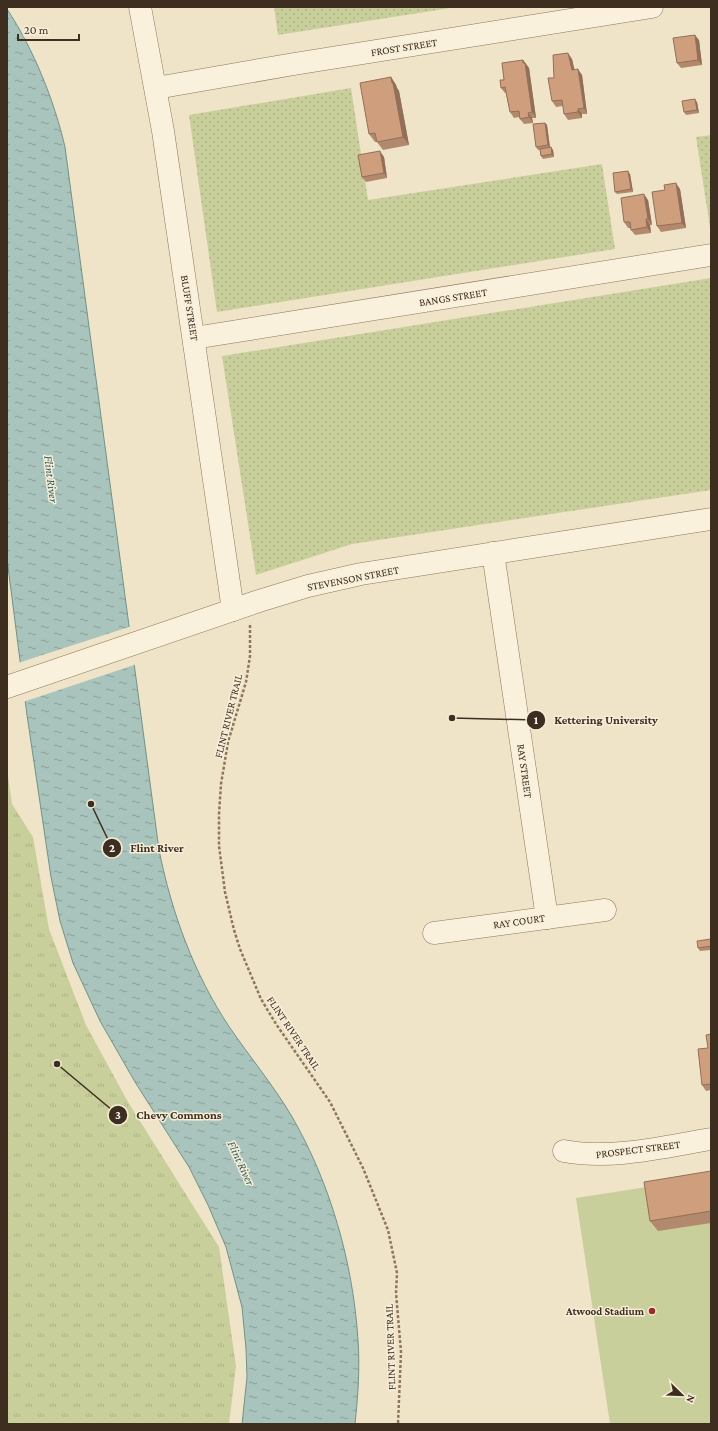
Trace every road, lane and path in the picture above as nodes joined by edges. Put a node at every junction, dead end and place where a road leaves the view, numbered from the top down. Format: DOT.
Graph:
graph roads {
  1 [pos="140,7"];
  2 [pos="652,7"];
  3 [pos="156,88"];
  4 [pos="711,255"];
  5 [pos="194,338"];
  6 [pos="711,519"];
  7 [pos="493,553"];
  8 [pos="241,615"];
  9 [pos="7,687"];
  10 [pos="605,910"];
  11 [pos="547,918"];
  12 [pos="434,933"];
  13 [pos="711,1139"];
  14 [pos="564,1151"];
  15 [pos="398,1424"];
  1 -- 3 [label="street, BLUFF STREET"];
  2 -- 3 [label="street, FROST STREET"];
  3 -- 5 [label="street, BLUFF STREET"];
  4 -- 5 [label="street, BANGS STREET"];
  5 -- 8 [label="street, BLUFF STREET"];
  6 -- 7 [label="street, STEVENSON STREET"];
  7 -- 8 [label="street, STEVENSON STREET"];
  7 -- 11 [label="street, RAY STREET"];
  8 -- 9 [label="street, STEVENSON STREET"];
  8 -- 15 [label="path, FLINT RIVER TRAIL"];
  10 -- 11 [label="street, RAY COURT"];
  11 -- 12 [label="street, RAY COURT"];
  13 -- 14 [label="street, PROSPECT STREET"];
}
